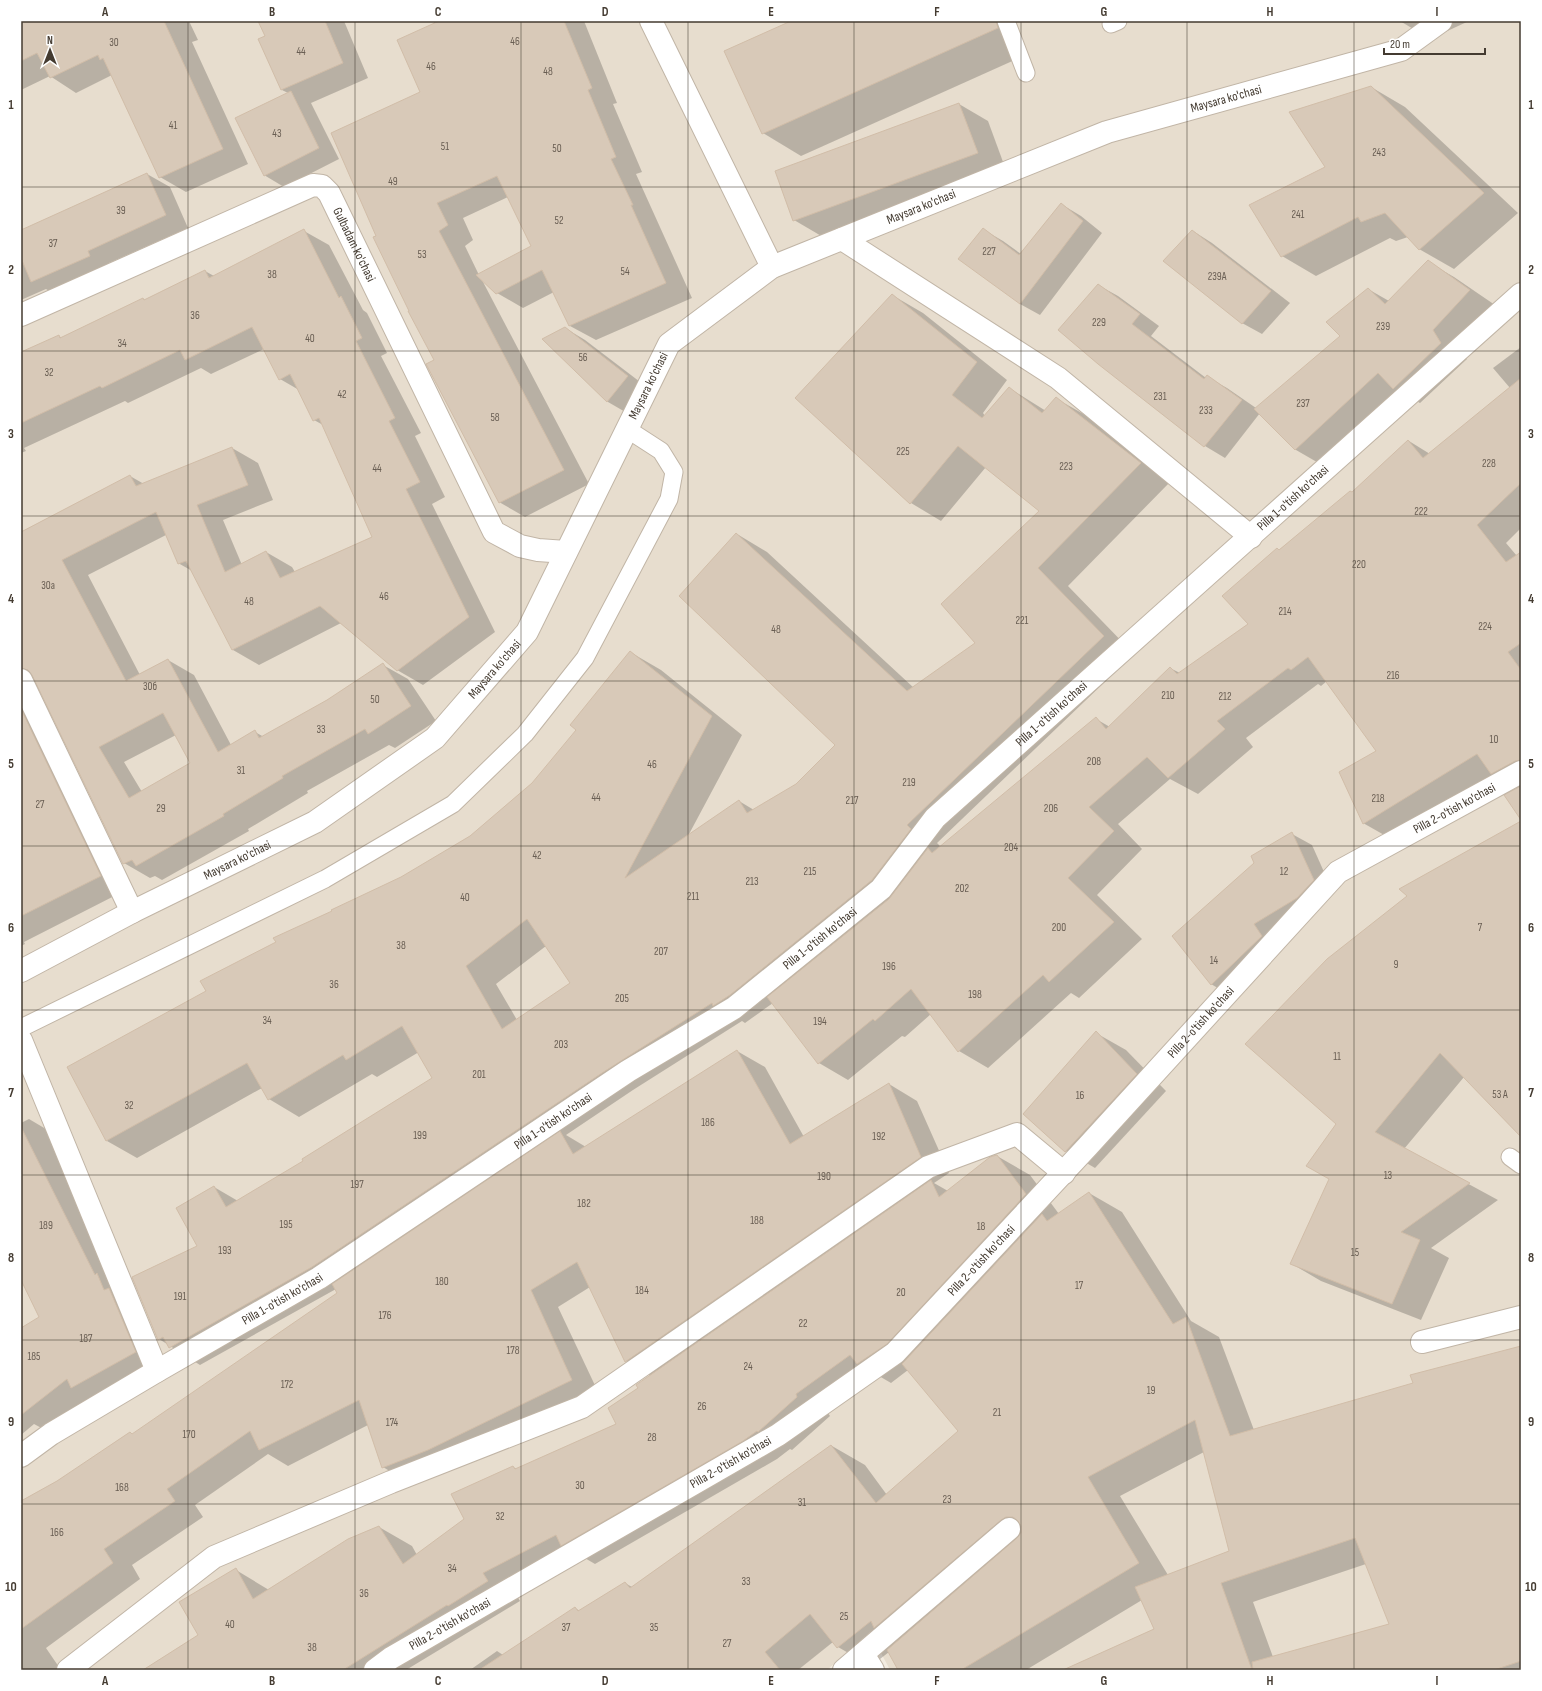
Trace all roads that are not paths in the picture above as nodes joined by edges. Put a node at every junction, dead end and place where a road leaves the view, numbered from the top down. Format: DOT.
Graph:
graph roads {
  1 [pos="651,21"];
  2 [pos="1006,21"];
  3 [pos="1441,21"];
  4 [pos="1026,73"];
  5 [pos="842,239"];
  6 [pos="772,267"];
  7 [pos="1521,294"];
  8 [pos="21,315"];
  9 [pos="627,429"];
  10 [pos="1251,537"];
  11 [pos="566,552"];
  12 [pos="21,680"];
  13 [pos="1521,772"];
  14 [pos="132,912"];
  15 [pos="21,971"];
  16 [pos="21,1028"];
  17 [pos="21,1040"];
  18 [pos="1064,1173"];
  19 [pos="1521,1317"];
  20 [pos="1422,1342"];
  21 [pos="157,1371"];
  22 [pos="21,1456"];
  23 [pos="1008,1529"];
  24 [pos="868,1662"];
  25 [pos="68,1670"];
  26 [pos="375,1670"];
  27 [pos="844,1670"];
  1 -- 6 [label="street"];
  2 -- 4 [label="lane"];
  3 -- 5 [label="street, Maysara ko'chasi"];
  5 -- 6 [label="street, Maysara ko'chasi"];
  5 -- 10 [label="street"];
  6 -- 9 [label="street, Maysara ko'chasi"];
  7 -- 10 [label="street, Pilla 1-o'tish ko'chasi"];
  8 -- 11 [label="street, Gulbadam ko'chasi"];
  9 -- 11 [label="street, Maysara ko'chasi"];
  9 -- 16 [label="lane"];
  10 -- 21 [label="street, Pilla 1-o'tish ko'chasi"];
  11 -- 14 [label="street, Maysara ko'chasi"];
  12 -- 14 [label="street"];
  13 -- 18 [label="street, Pilla 2-o'tish ko'chasi"];
  14 -- 15 [label="street, Maysara ko'chasi"];
  17 -- 21 [label="street"];
  18 -- 25 [label="street"];
  18 -- 26 [label="street, Pilla 2-o'tish ko'chasi"];
  19 -- 20 [label="street"];
  21 -- 22 [label="street, Pilla 1-o'tish ko'chasi"];
  23 -- 24 [label="street"];
  24 -- 27 [label="street"];
}
